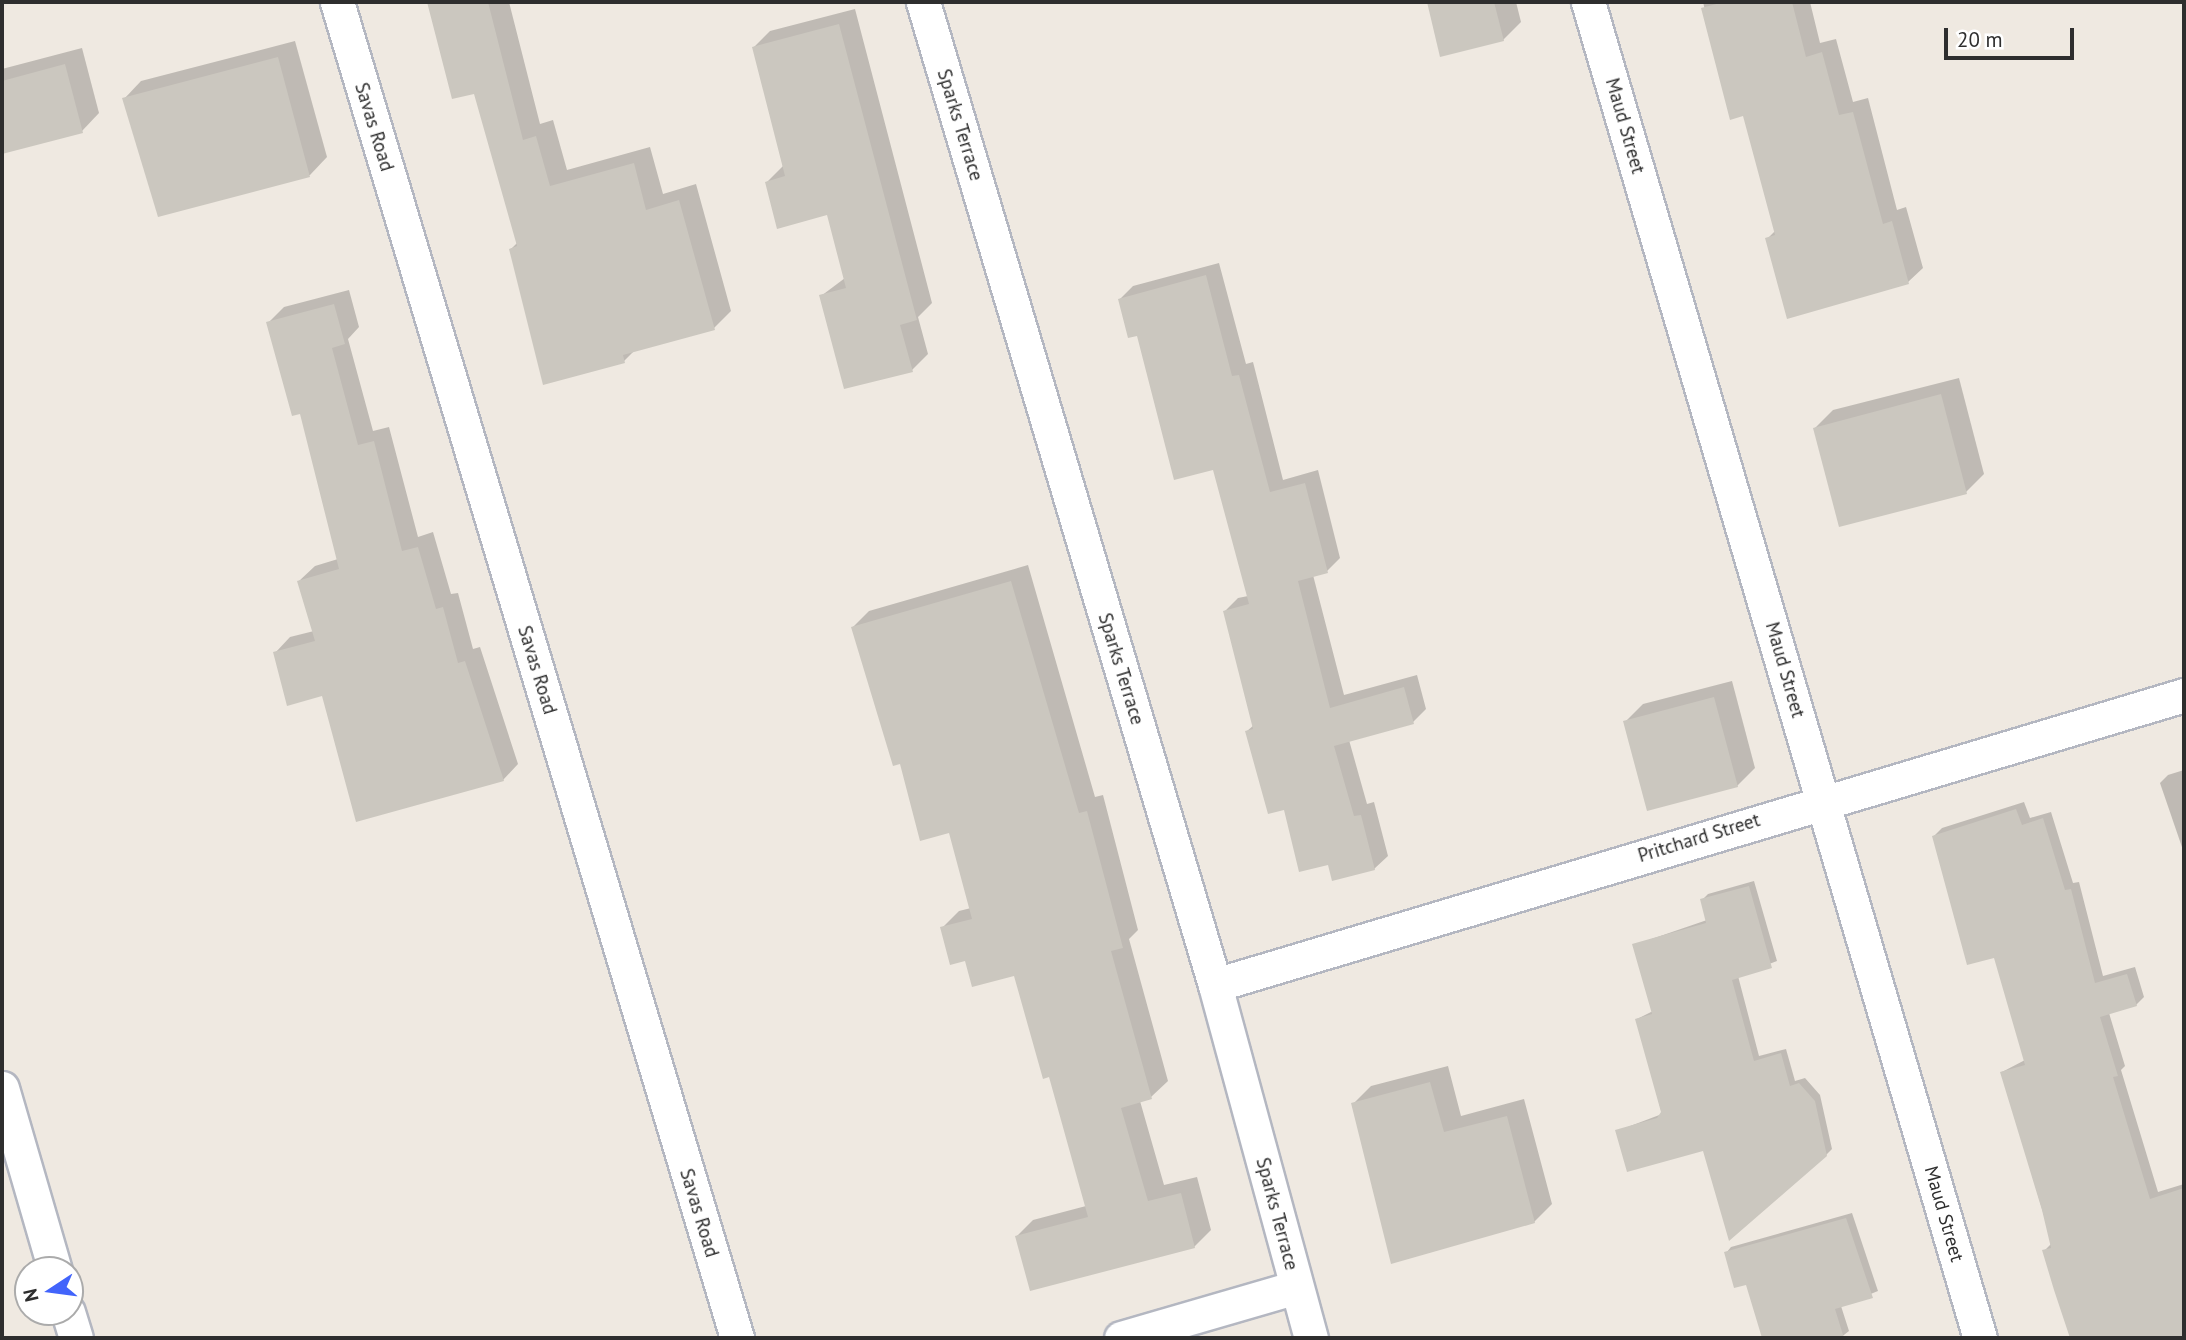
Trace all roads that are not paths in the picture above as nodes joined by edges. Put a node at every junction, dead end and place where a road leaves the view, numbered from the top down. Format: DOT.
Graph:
graph roads {
  1 [pos="337,2"];
  2 [pos="923,2"];
  3 [pos="1588,2"];
  4 [pos="2184,695"];
  5 [pos="1823,800"];
  6 [pos="1215,985"];
  7 [pos="2,1088"];
  8 [pos="51,1256"];
  9 [pos="1296,1287"];
  10 [pos="737,1338"];
  11 [pos="1121,1338"];
  12 [pos="1311,1338"];
  13 [pos="1980,1338"];
  1 -- 10 [label="street, Savas Road"];
  2 -- 6 [label="street, Sparks Terrace"];
  3 -- 5 [label="street, Maud Street"];
  4 -- 5 [label="street, Pritchard Street"];
  5 -- 6 [label="street, Pritchard Street"];
  5 -- 13 [label="street, Maud Street"];
  6 -- 9 [label="street, Sparks Terrace"];
  7 -- 8 [label="street"];
  9 -- 11 [label="street"];
  9 -- 12 [label="street, Sparks Terrace"];
}
